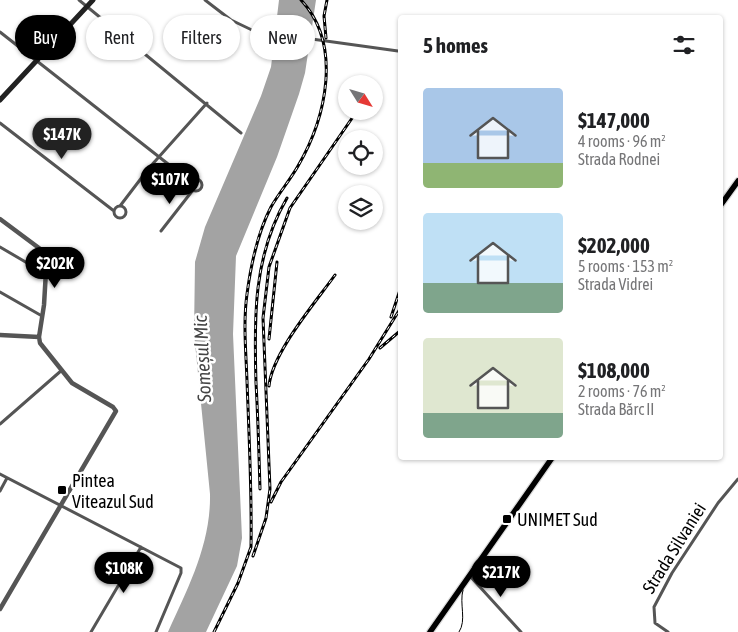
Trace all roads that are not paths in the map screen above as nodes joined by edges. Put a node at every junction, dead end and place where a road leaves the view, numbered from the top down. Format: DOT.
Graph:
graph roads {
  1 [pos="79,0"];
  2 [pos="93,0"];
  3 [pos="204,0"];
  4 [pos="87,6"];
  5 [pos="0,32"];
  6 [pos="398,51"];
  7 [pos="37,61"];
  8 [pos="0,100"];
  9 [pos="207,103"];
  10 [pos="0,123"];
  11 [pos="241,133"];
  12 [pos="158,156"];
  13 [pos="738,181"];
  14 [pos="191,182"];
  15 [pos="193,190"];
  16 [pos="723,202"];
  17 [pos="120,206"];
  18 [pos="114,211"];
  19 [pos="0,219"];
  20 [pos="161,231"];
  21 [pos="0,247"];
  22 [pos="46,274"];
  23 [pos="0,292"];
  24 [pos="43,316"];
  25 [pos="0,335"];
  26 [pos="39,337"];
  27 [pos="62,370"];
  28 [pos="0,424"];
  29 [pos="551,460"];
  30 [pos="0,474"];
  31 [pos="7,478"];
  32 [pos="738,479"];
  33 [pos="0,490"];
  34 [pos="60,504"];
  35 [pos="141,547"];
  36 [pos="469,575"];
  37 [pos="0,609"];
  38 [pos="91,632"];
  39 [pos="156,632"];
  40 [pos="430,632"];
  41 [pos="521,632"];
  42 [pos="668,632"];
  1 -- 4 [label="street"];
  2 -- 4 [label="main road"];
  3 -- 6 [label="street"];
  4 -- 7 [label="main road"];
  4 -- 9 [label="street"];
  5 -- 7 [label="street"];
  7 -- 8 [label="main road"];
  7 -- 12 [label="street"];
  9 -- 11 [label="street"];
  9 -- 12 [label="street"];
  10 -- 18 [label="street"];
  12 -- 14 [label="street"];
  12 -- 17 [label="street"];
  13 -- 16 [label="main road"];
  14 -- 15 [label="street"];
  14 -- 15 [label="street"];
  15 -- 20 [label="street"];
  17 -- 18 [label="street"];
  17 -- 18 [label="street"];
  19 -- 22 [label="street"];
  21 -- 22 [label="street"];
  22 -- 24 [label="street"];
  23 -- 24 [label="street"];
  24 -- 26 [label="street"];
  25 -- 26 [label="street"];
  26 -- 27 [label="street"];
  27 -- 28 [label="street"];
  27 -- 34 [label="street"];
  29 -- 36 [label="main road"];
  30 -- 31 [label="street"];
  31 -- 33 [label="street"];
  31 -- 34 [label="street"];
  32 -- 42 [label="street, Strada Silvaniei"];
  34 -- 35 [label="street"];
  34 -- 37 [label="street"];
  35 -- 38 [label="street"];
  35 -- 39 [label="street"];
  36 -- 40 [label="main road"];
  36 -- 41 [label="street"];
}
